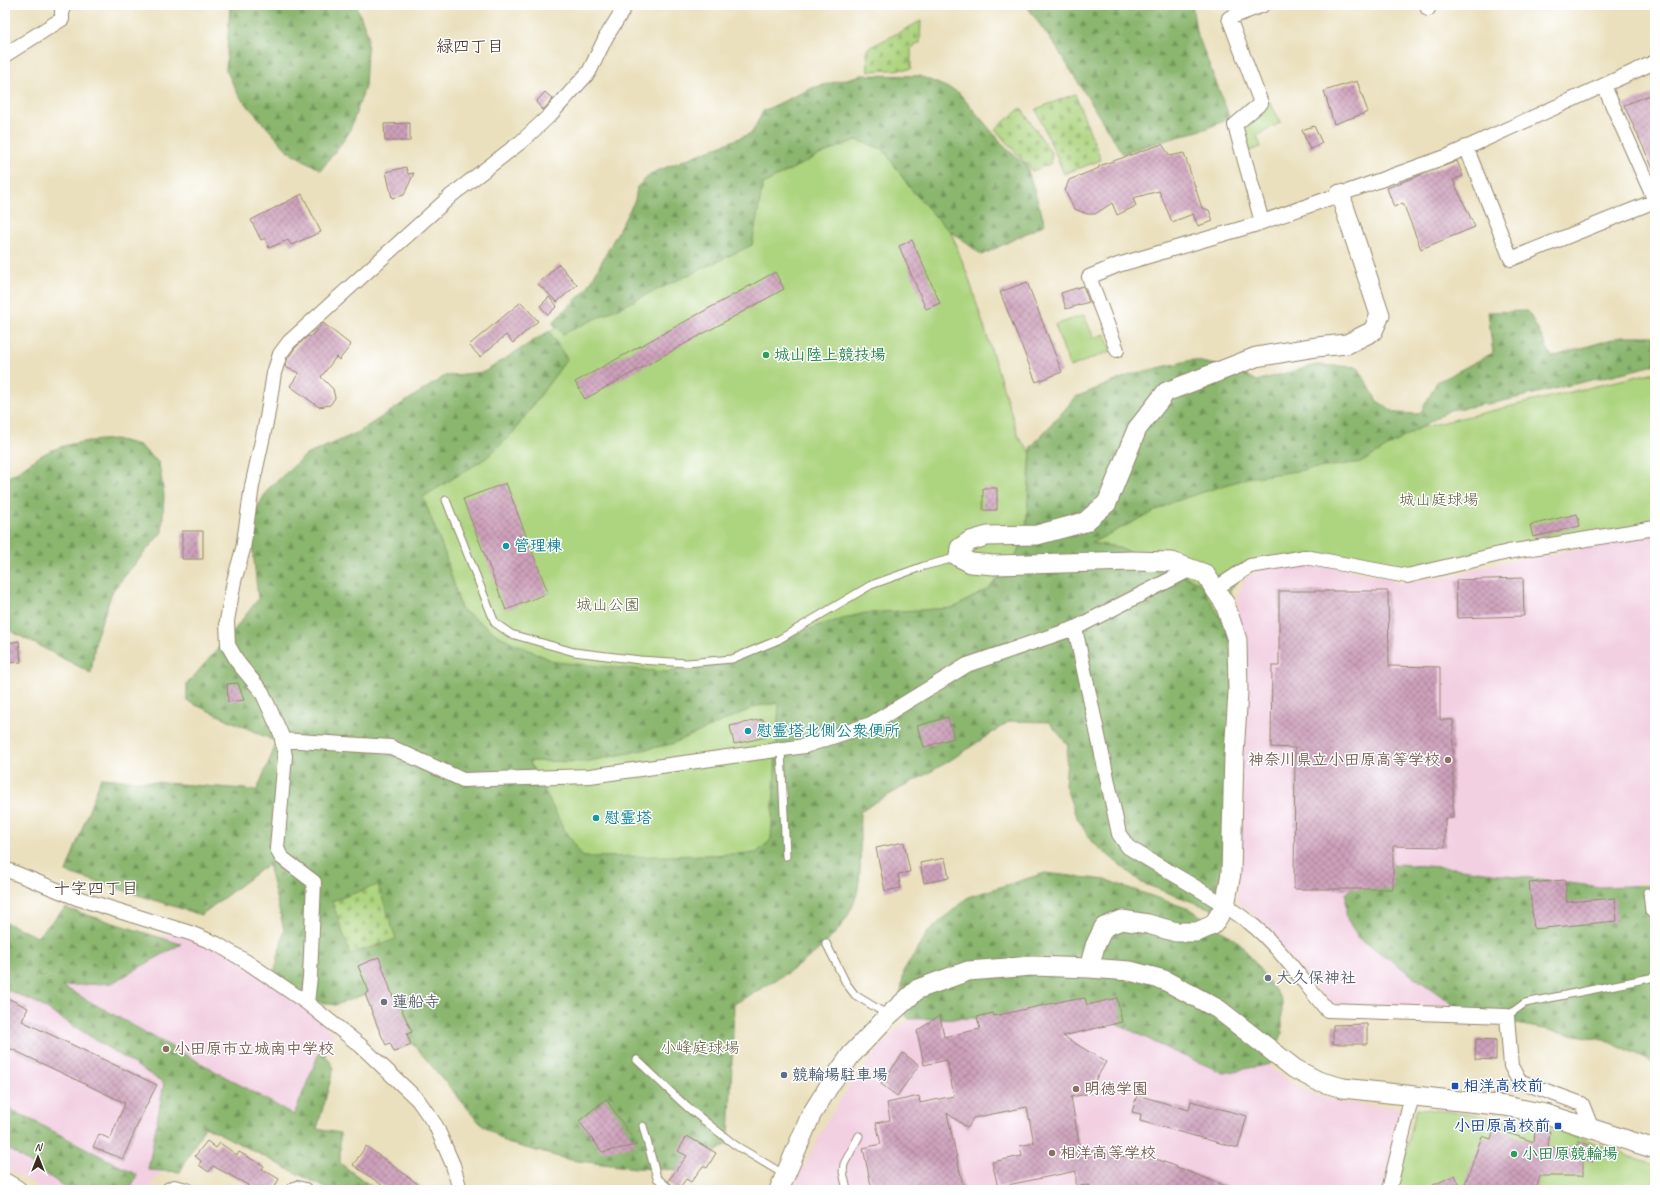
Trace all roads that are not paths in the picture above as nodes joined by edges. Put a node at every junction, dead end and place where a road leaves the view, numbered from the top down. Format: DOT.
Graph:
graph roads {
  1 [pos="62,5"];
  2 [pos="626,5"];
  3 [pos="1263,5"];
  4 [pos="5,55"];
  5 [pos="1655,62"];
  6 [pos="1604,86"];
  7 [pos="1466,147"];
  8 [pos="1340,194"];
  9 [pos="1655,201"];
  10 [pos="1262,222"];
  11 [pos="1117,350"];
  12 [pos="446,500"];
  13 [pos="1655,528"];
  14 [pos="959,557"];
  15 [pos="1191,569"];
  16 [pos="1215,589"];
  17 [pos="1075,628"];
  18 [pos="283,740"];
  19 [pos="781,750"];
  20 [pos="786,856"];
  21 [pos="5,869"];
  22 [pos="1647,892"];
  23 [pos="1225,906"];
  24 [pos="1655,917"];
  25 [pos="826,943"];
  26 [pos="1089,968"];
  27 [pos="1655,978"];
  28 [pos="307,1003"];
  29 [pos="888,1016"];
  30 [pos="1507,1016"];
  31 [pos="637,1060"];
  32 [pos="1412,1096"];
  33 [pos="642,1126"];
  34 [pos="1592,1129"];
  35 [pos="859,1136"];
  36 [pos="1655,1149"];
  37 [pos="782,1182"];
  38 [pos="5,1183"];
  39 [pos="17,1190"];
  40 [pos="168,1190"];
  41 [pos="187,1190"];
  42 [pos="293,1190"];
  43 [pos="305,1190"];
  44 [pos="460,1190"];
  45 [pos="671,1190"];
  46 [pos="847,1190"];
  47 [pos="1389,1190"];
  1 -- 4 [label="street"];
  2 -- 18 [label="street"];
  3 -- 10 [label="street"];
  5 -- 6 [label="street"];
  6 -- 7 [label="street"];
  6 -- 9 [label="street"];
  7 -- 8 [label="street"];
  7 -- 9 [label="street"];
  8 -- 10 [label="street"];
  8 -- 14 [label="street"];
  10 -- 11 [label="street"];
  12 -- 14 [label="lane"];
  13 -- 16 [label="street"];
  14 -- 15 [label="street"];
  15 -- 16 [label="street"];
  15 -- 17 [label="street"];
  16 -- 23 [label="street"];
  17 -- 19 [label="street"];
  17 -- 23 [label="street"];
  18 -- 19 [label="street"];
  18 -- 28 [label="street"];
  19 -- 20 [label="lane"];
  21 -- 28 [label="street"];
  22 -- 24 [label="lane"];
  23 -- 26 [label="street"];
  23 -- 30 [label="street"];
  25 -- 29 [label="lane"];
  26 -- 29 [label="street"];
  26 -- 32 [label="street"];
  27 -- 30 [label="lane"];
  28 -- 44 [label="street"];
  29 -- 37 [label="street"];
  30 -- 34 [label="street"];
  31 -- 37 [label="lane"];
  32 -- 34 [label="street"];
  32 -- 47 [label="street"];
  33 -- 45 [label="lane"];
  34 -- 36 [label="street"];
  35 -- 46 [label="lane"];
  38 -- 39 [label="street"];
  40 -- 41 [label="street"];
  42 -- 43 [label="street"];
}
